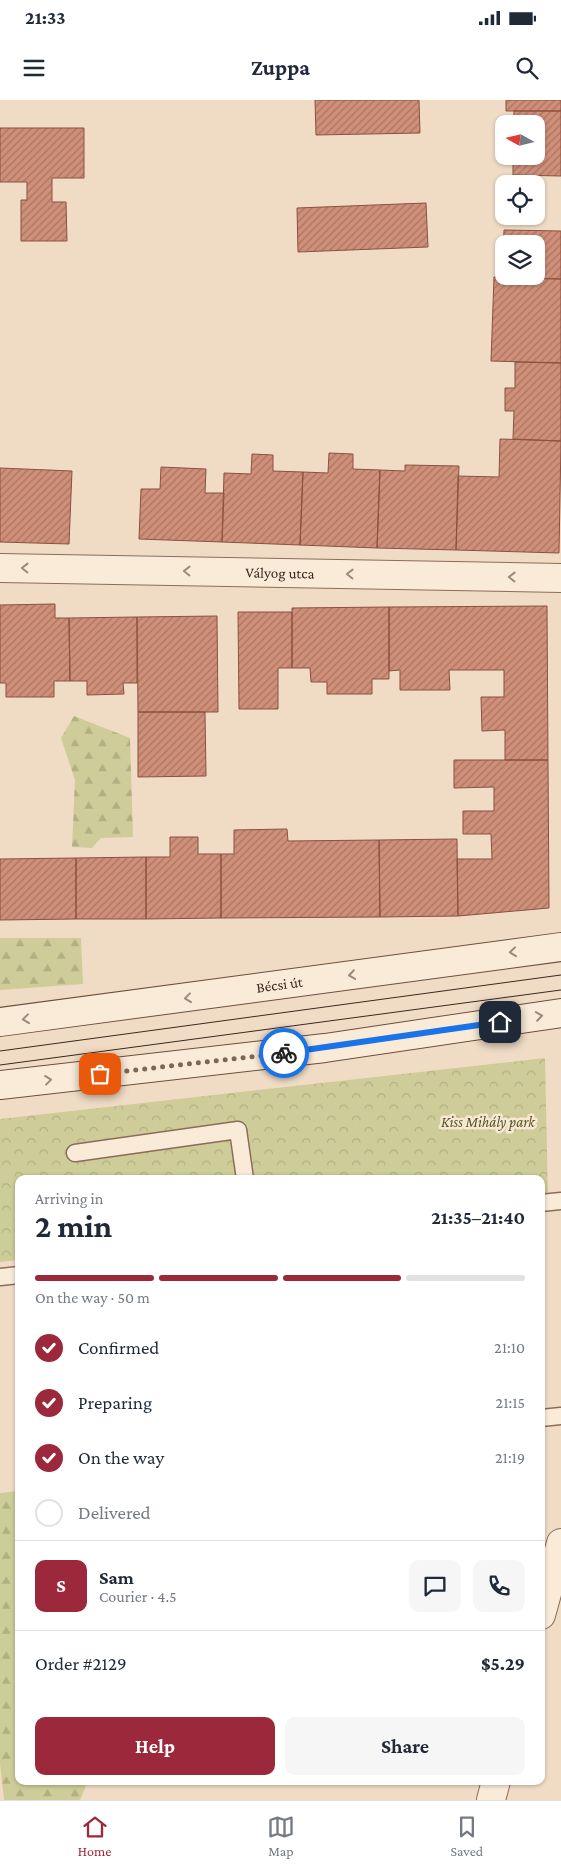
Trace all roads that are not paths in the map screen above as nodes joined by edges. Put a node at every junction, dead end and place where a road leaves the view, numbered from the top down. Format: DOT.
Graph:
graph roads {
  1 [pos="0,568"];
  2 [pos="561,578"];
  3 [pos="561,947"];
  4 [pos="561,1013"];
  5 [pos="0,1022"];
  6 [pos="0,1086"];
  7 [pos="75,1153"];
  8 [pos="244,1175"];
  9 [pos="561,1201"];
  10 [pos="545,1203"];
  11 [pos="15,1275"];
  12 [pos="0,1277"];
  13 [pos="561,1416"];
  14 [pos="545,1418"];
  15 [pos="560,1554"];
  16 [pos="545,1602"];
  17 [pos="495,1785"];
  18 [pos="491,1800"];
  2 -- 1 [label="main road, Vályog utca, one-way"];
  3 -- 5 [label="main road, Bécsi út, one-way"];
  6 -- 4 [label="main road, one-way"];
  7 -- 8 [label="lane"];
  9 -- 10 [label="lane"];
  11 -- 12 [label="lane"];
  13 -- 14 [label="lane"];
  15 -- 16 [label="main road"];
  17 -- 18 [label="main road"];
}
